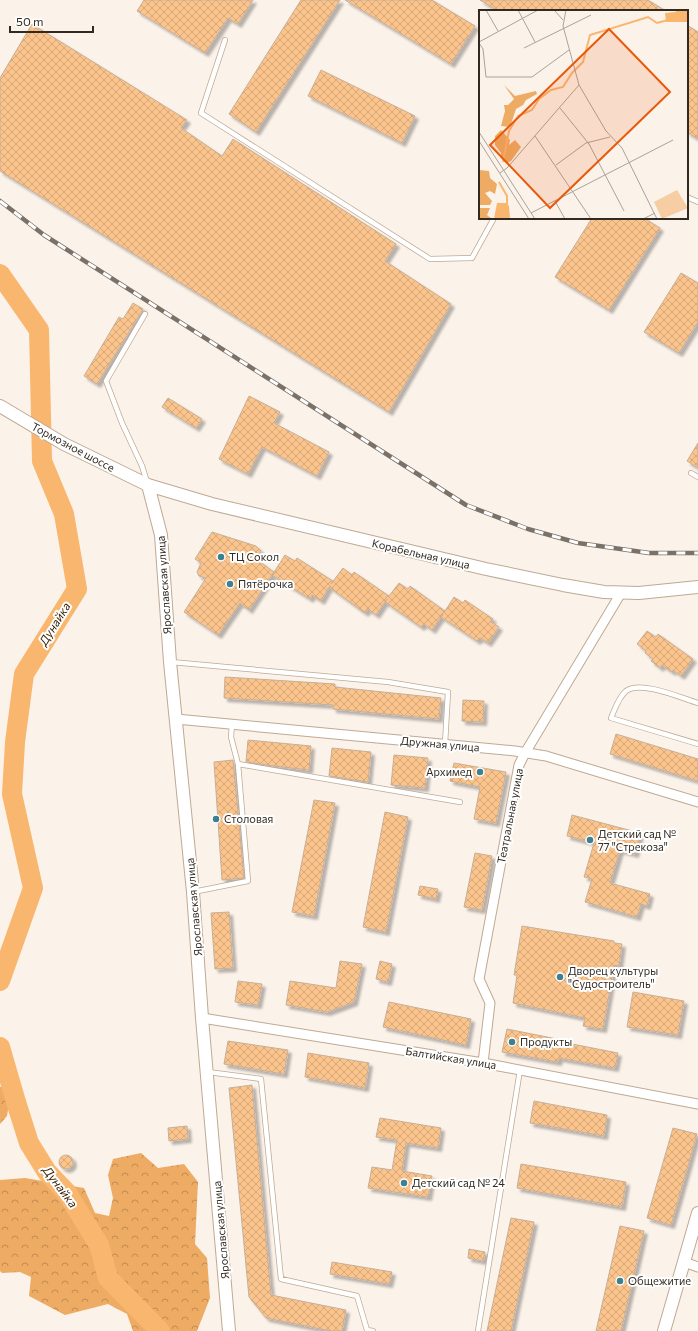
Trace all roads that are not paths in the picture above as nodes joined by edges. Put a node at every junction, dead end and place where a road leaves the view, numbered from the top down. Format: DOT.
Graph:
graph roads {
  1 [pos="225,40"];
  2 [pos="688,197"];
  3 [pos="698,202"];
  4 [pos="493,219"];
  5 [pos="145,314"];
  6 [pos="0,406"];
  7 [pos="691,473"];
  8 [pos="698,477"];
  9 [pos="148,485"];
  10 [pos="698,587"];
  11 [pos="621,593"];
  12 [pos="170,662"];
  13 [pos="698,703"];
  14 [pos="176,719"];
  15 [pos="232,724"];
  16 [pos="445,744"];
  17 [pos="698,744"];
  18 [pos="525,753"];
  19 [pos="238,764"];
  20 [pos="460,802"];
  21 [pos="698,802"];
  22 [pos="193,892"];
  23 [pos="202,1018"];
  24 [pos="483,1063"];
  25 [pos="520,1070"];
  26 [pos="207,1072"];
  27 [pos="698,1104"];
  28 [pos="698,1213"];
  29 [pos="684,1262"];
  30 [pos="698,1266"];
  31 [pos="229,1331"];
  32 [pos="373,1331"];
  33 [pos="478,1331"];
  34 [pos="664,1331"];
  1 -- 4 [label="lane"];
  2 -- 3 [label="lane"];
  5 -- 9 [label="lane"];
  6 -- 9 [label="street, Тормозное шоссе"];
  7 -- 8 [label="lane"];
  9 -- 11 [label="street, Корабельная улица"];
  9 -- 12 [label="street, Ярославская улица"];
  10 -- 11 [label="street, Корабельная улица"];
  11 -- 18 [label="street, Театральная улица"];
  12 -- 14 [label="street, Ярославская улица"];
  12 -- 16 [label="lane"];
  13 -- 17 [label="lane"];
  14 -- 15 [label="street, Дружная улица"];
  14 -- 22 [label="street, Ярославская улица"];
  15 -- 16 [label="street, Дружная улица"];
  15 -- 19 [label="lane"];
  16 -- 18 [label="street, Дружная улица"];
  18 -- 21 [label="street, Дружная улица"];
  18 -- 24 [label="street, Театральная улица"];
  19 -- 20 [label="lane"];
  19 -- 22 [label="lane"];
  22 -- 23 [label="street, Ярославская улица"];
  23 -- 24 [label="street, Балтийская улица"];
  23 -- 26 [label="street, Ярославская улица"];
  24 -- 25 [label="street, Балтийская улица"];
  25 -- 27 [label="street, Балтийская улица"];
  25 -- 33 [label="lane"];
  26 -- 31 [label="street, Ярославская улица"];
  26 -- 32 [label="lane"];
  28 -- 29 [label="street"];
  29 -- 30 [label="street"];
  29 -- 34 [label="street"];
}
